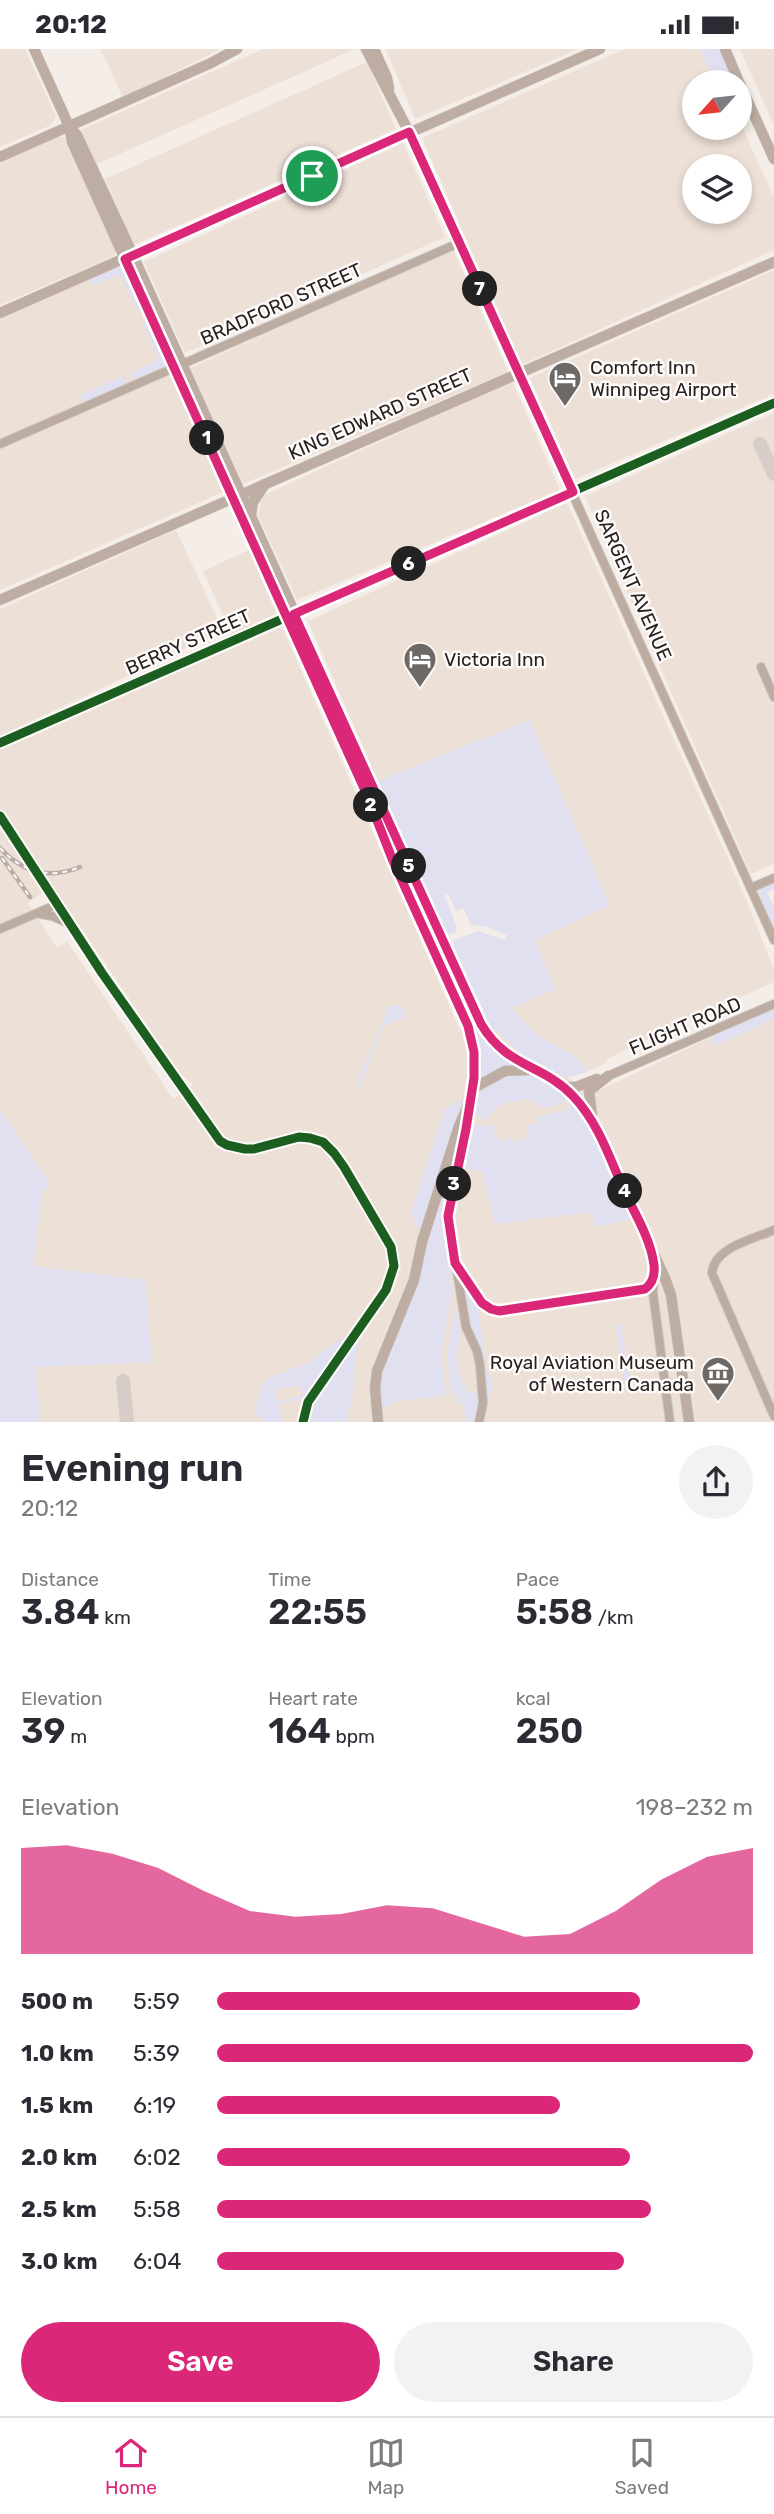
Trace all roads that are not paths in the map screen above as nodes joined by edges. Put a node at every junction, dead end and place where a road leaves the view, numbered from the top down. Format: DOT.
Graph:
graph roads {
  1 [pos="34,49"];
  2 [pos="237,49"];
  3 [pos="249,49"];
  4 [pos="366,49"];
  5 [pos="374,49"];
  6 [pos="600,49"];
  7 [pos="724,49"];
  8 [pos="227,56"];
  9 [pos="734,70"];
  10 [pos="390,92"];
  11 [pos="752,110"];
  12 [pos="69,126"];
  13 [pos="409,132"];
  14 [pos="0,157"];
  15 [pos="774,159"];
  16 [pos="459,243"];
  17 [pos="129,257"];
  18 [pos="774,261"];
  19 [pos="0,313"];
  20 [pos="178,367"];
  21 [pos="518,373"];
  22 [pos="774,403"];
  23 [pos="0,444"];
  24 [pos="265,484"];
  25 [pos="573,492"];
  26 [pos="237,496"];
  27 [pos="253,521"];
  28 [pos="0,600"];
  29 [pos="290,616"];
  30 [pos="761,667"];
  31 [pos="774,697"];
  32 [pos="0,743"];
  33 [pos="364,779"];
  34 [pos="0,815"];
  35 [pos="774,878"];
  36 [pos="751,888"];
  37 [pos="58,904"];
  38 [pos="34,915"];
  39 [pos="71,925"];
  40 [pos="0,929"];
  41 [pos="774,940"];
  42 [pos="774,1004"];
  43 [pos="536,1071"];
  44 [pos="608,1076"];
  45 [pos="564,1087"];
  46 [pos="472,1089"];
  47 [pos="468,1109"];
  48 [pos="594,1125"];
  49 [pos="774,1230"];
  50 [pos="647,1240"];
  51 [pos="455,1263"];
  52 [pos="653,1279"];
  53 [pos="774,1416"];
  54 [pos="303,1422"];
  55 [pos="377,1422"];
  56 [pos="479,1422"];
  57 [pos="670,1422"];
  58 [pos="690,1422"];
  1 -- 12 [label="main road"];
  2 -- 8 [label="main road"];
  3 -- 8 [label="main road"];
  4 -- 10 [label="main road, SARGENT AVENUE"];
  5 -- 10 [label="main road, SARGENT AVENUE"];
  6 -- 13 [label="main road"];
  7 -- 9 [label="main road"];
  8 -- 12 [label="main road"];
  10 -- 13 [label="main road, SARGENT AVENUE"];
  11 -- 15 [label="main road"];
  12 -- 14 [label="main road"];
  12 -- 17 [label="main road"];
  13 -- 16 [label="main road, SARGENT AVENUE"];
  13 -- 17 [label="main road"];
  16 -- 20 [label="street, BRADFORD STREET"];
  16 -- 21 [label="main road, SARGENT AVENUE"];
  17 -- 19 [label="main road"];
  17 -- 20 [label="main road"];
  18 -- 21 [label="main road, KING EDWARD STREET"];
  20 -- 23 [label="street, BRADFORD STREET"];
  20 -- 26 [label="main road"];
  21 -- 24 [label="main road, KING EDWARD STREET"];
  21 -- 25 [label="street, SARGENT AVENUE"];
  22 -- 25 [label="street, BERRY STREET"];
  24 -- 26 [label="main road, KING EDWARD STREET"];
  24 -- 27 [label="main road"];
  25 -- 29 [label="street, BERRY STREET"];
  25 -- 36 [label="street, SARGENT AVENUE"];
  26 -- 27 [label="main road"];
  26 -- 28 [label="main road, KING EDWARD STREET"];
  26 -- 29 [label="main road"];
  27 -- 29 [label="main road"];
  29 -- 32 [label="street, BERRY STREET"];
  29 -- 33 [label="main road"];
  30 -- 31 [label="street"];
  33 -- 43 [label="main road"];
  33 -- 46 [label="main road"];
  34 -- 37 [label="street"];
  35 -- 36 [label="street"];
  36 -- 41 [label="street, SARGENT AVENUE"];
  37 -- 38 [label="street"];
  37 -- 39 [label="street"];
  38 -- 39 [label="street"];
  38 -- 40 [label="street"];
  39 -- 54 [label="street"];
  42 -- 44 [label="street, FLIGHT ROAD"];
  43 -- 45 [label="main road"];
  43 -- 46 [label="main road"];
  44 -- 45 [label="main road"];
  44 -- 48 [label="main road"];
  45 -- 48 [label="main road"];
  46 -- 47 [label="main road"];
  47 -- 51 [label="street"];
  47 -- 55 [label="main road"];
  48 -- 50 [label="main road"];
  49 -- 53 [label="street"];
  50 -- 52 [label="street"];
  50 -- 58 [label="main road"];
  51 -- 52 [label="street"];
  51 -- 56 [label="street"];
  52 -- 57 [label="street"];
}
